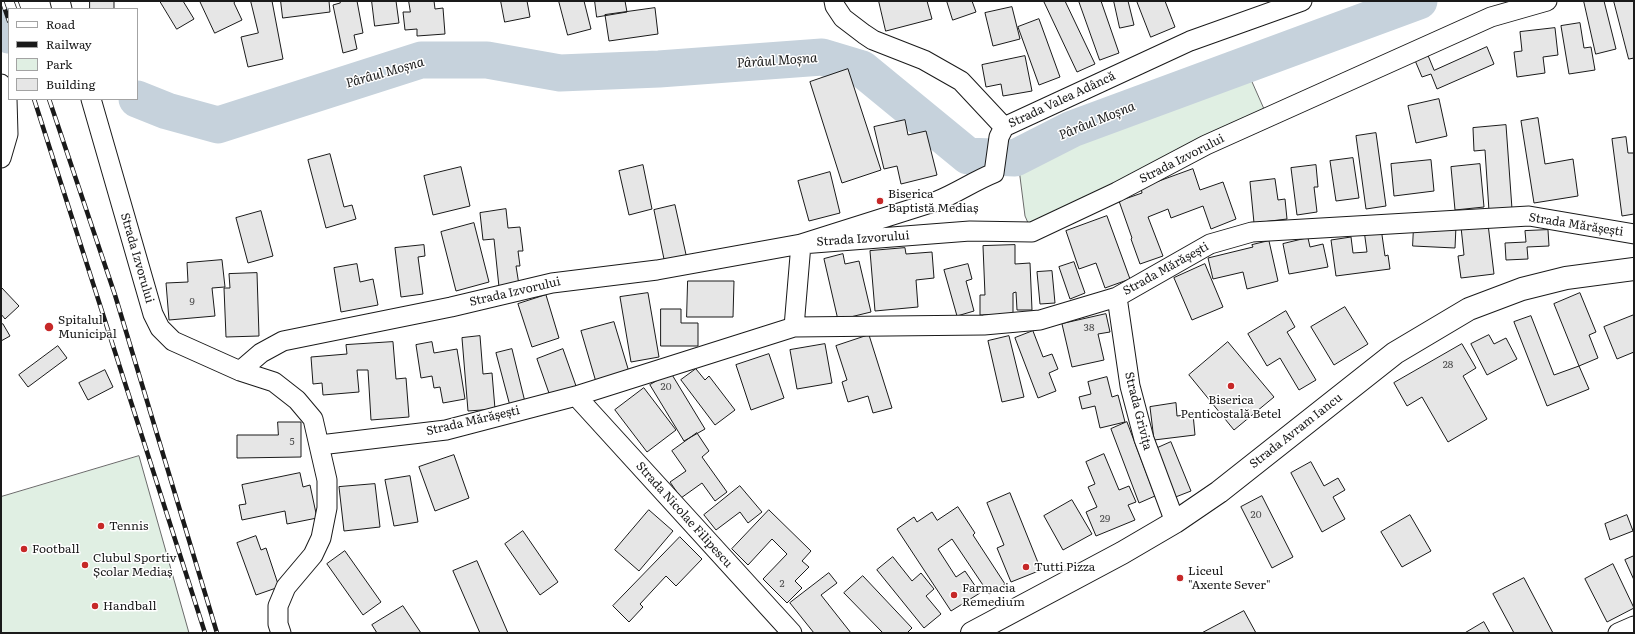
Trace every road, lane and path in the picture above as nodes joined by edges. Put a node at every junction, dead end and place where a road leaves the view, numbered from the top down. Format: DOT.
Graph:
graph roads {
  1 [pos="834,1"];
  2 [pos="1302,1"];
  3 [pos="1547,1"];
  4 [pos="1,84"];
  5 [pos="91,100"];
  6 [pos="1001,132"];
  7 [pos="1,158"];
  8 [pos="1634,234"];
  9 [pos="801,244"];
  10 [pos="1634,269"];
  11 [pos="1116,297"];
  12 [pos="794,327"];
  13 [pos="240,371"];
  14 [pos="576,396"];
  15 [pos="320,445"];
  16 [pos="1176,522"];
  17 [pos="1634,626"];
  18 [pos="281,633"];
  19 [pos="792,633"];
  20 [pos="972,633"];
  21 [pos="1618,633"];
  1 -- 6 [label="street, Strada Valea Adâncă"];
  2 -- 6 [label="street, Strada Valea Adâncă"];
  3 -- 9 [label="street, Strada Izvorului"];
  4 -- 7 [label="street"];
  5 -- 13 [label="street, Strada Izvorului"];
  6 -- 9 [label="street, Strada Izvorului"];
  8 -- 11 [label="street, Strada Mărășești"];
  9 -- 12 [label="street"];
  9 -- 13 [label="street, Strada Izvorului"];
  10 -- 16 [label="main road, Strada Avram Iancu"];
  11 -- 12 [label="street, Strada Mărășești"];
  11 -- 16 [label="street, Strada Grivița"];
  12 -- 14 [label="street, Strada Mărășești"];
  13 -- 15 [label="street, Strada Izvorului"];
  14 -- 15 [label="street, Strada Mărășești"];
  14 -- 19 [label="street, Strada Nicolae Filipescu"];
  15 -- 18 [label="street"];
  16 -- 20 [label="main road, Strada Avram Iancu"];
  17 -- 21 [label="street"];
}
